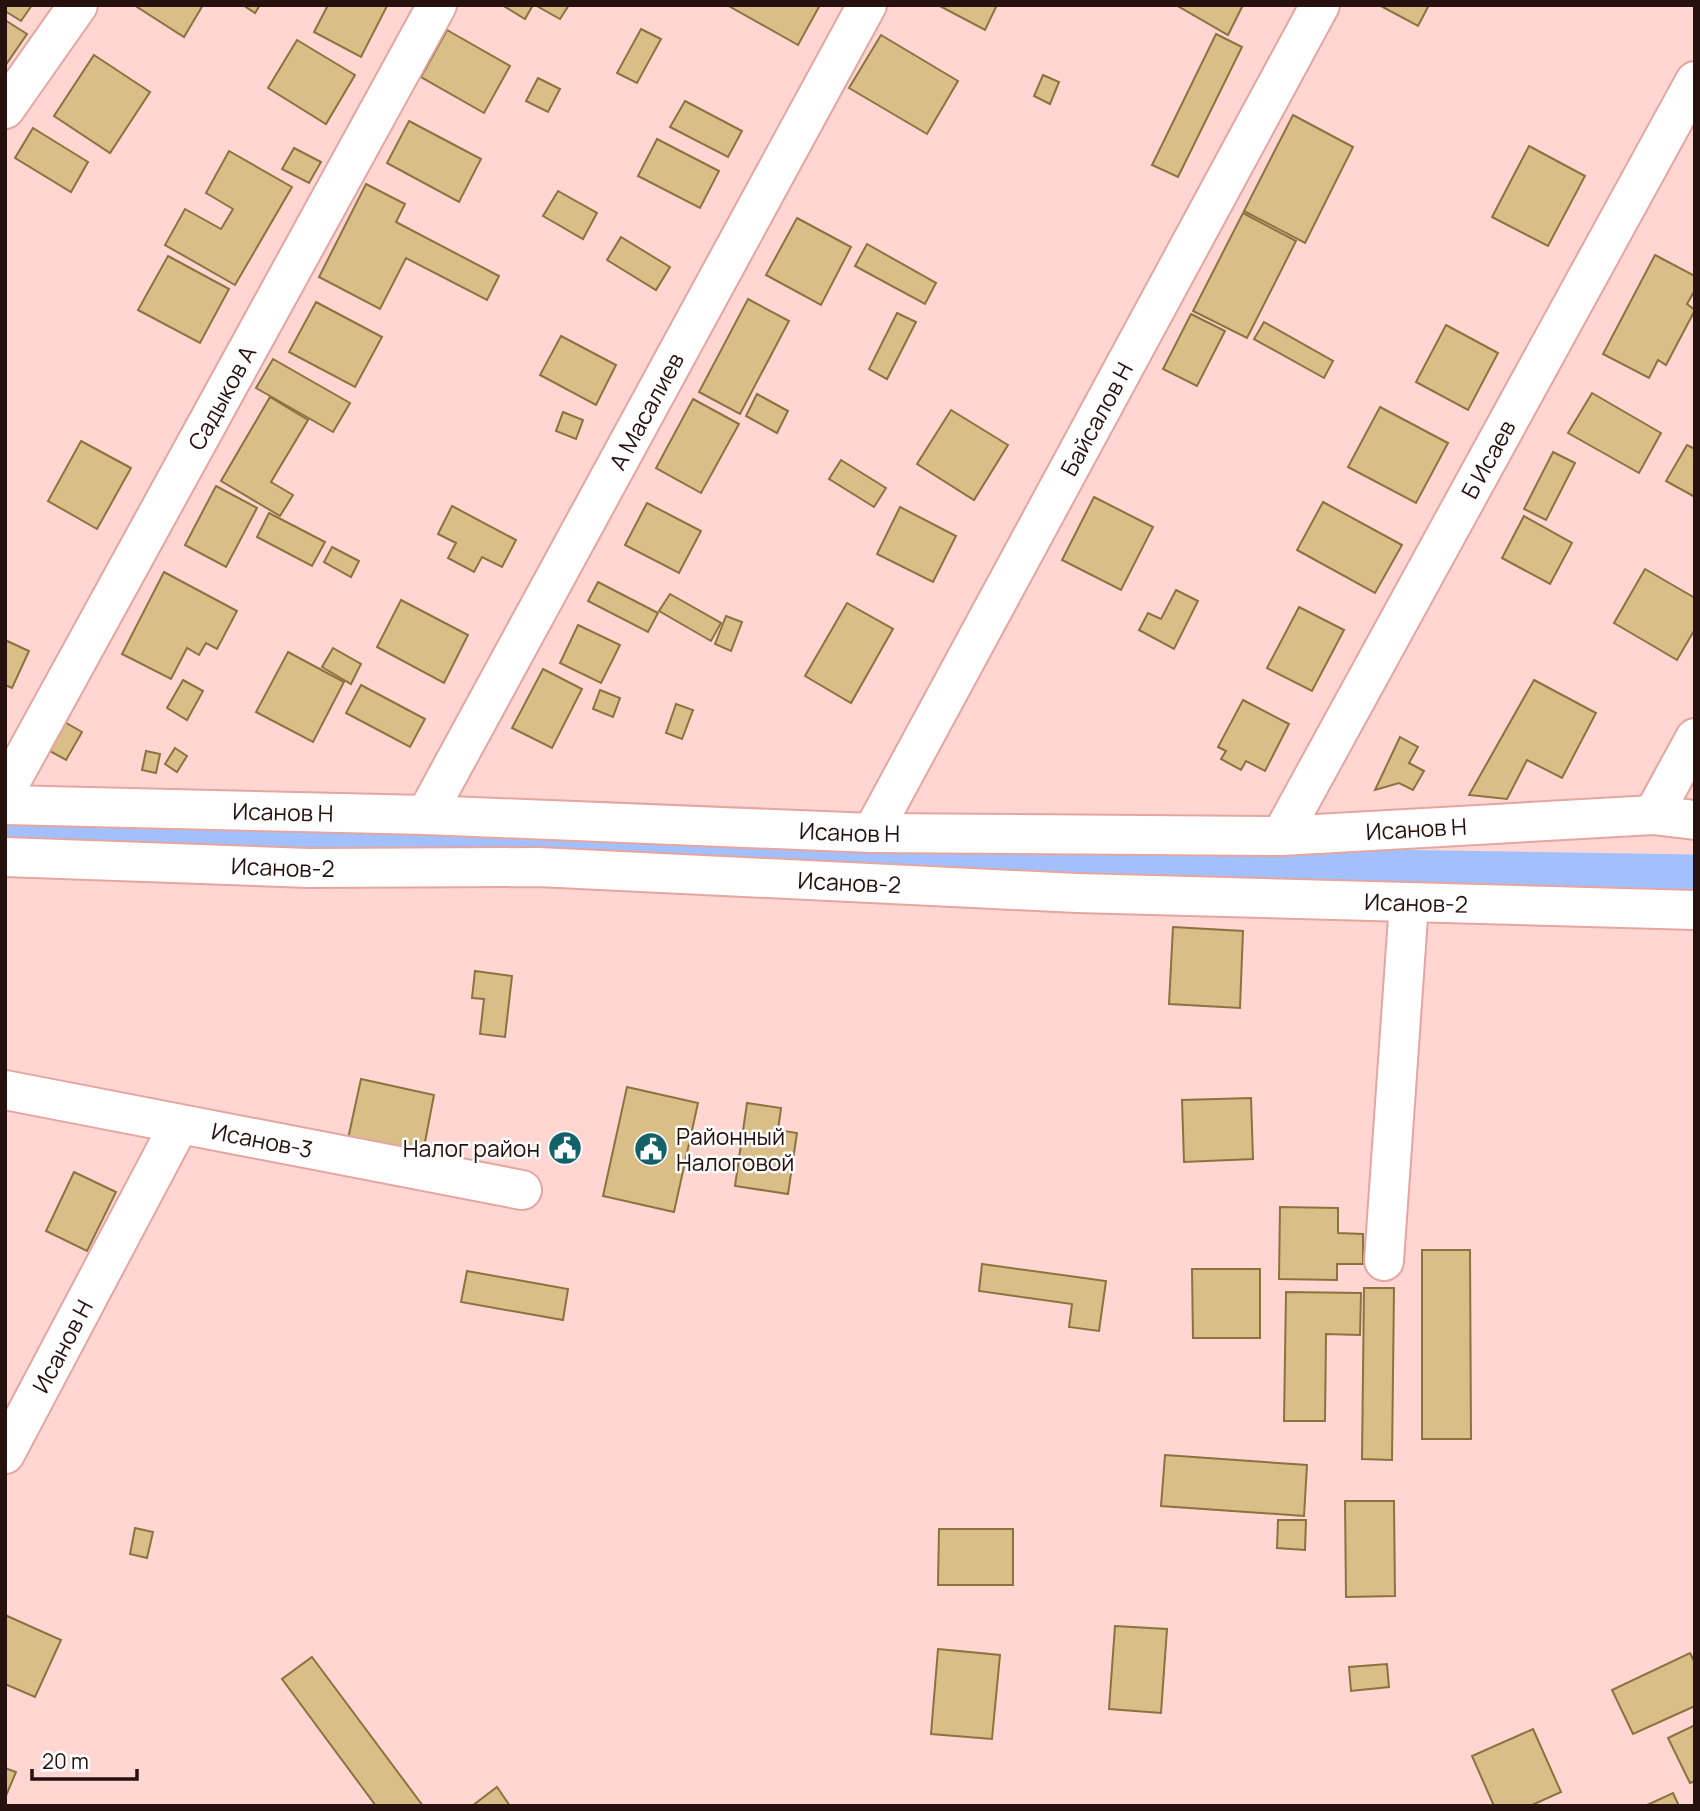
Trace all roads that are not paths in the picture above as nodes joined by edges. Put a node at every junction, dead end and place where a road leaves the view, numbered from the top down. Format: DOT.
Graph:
graph roads {
  1 [pos="78,5"];
  2 [pos="437,5"];
  3 [pos="867,5"];
  4 [pos="1320,5"];
  5 [pos="1695,81"];
  6 [pos="5,109"];
  7 [pos="1695,738"];
  8 [pos="5,792"];
  9 [pos="5,805"];
  10 [pos="1653,815"];
  11 [pos="426,816"];
  12 [pos="1695,820"];
  13 [pos="872,833"];
  14 [pos="1281,836"];
  15 [pos="5,858"];
  16 [pos="1409,903"];
  17 [pos="1695,910"];
  18 [pos="5,1090"];
  19 [pos="179,1125"];
  20 [pos="522,1190"];
  21 [pos="1384,1261"];
  22 [pos="5,1454"];
  1 -- 6 [label="street"];
  2 -- 8 [label="street, Садыков А"];
  3 -- 11 [label="street, А Масалиев"];
  4 -- 13 [label="street, Байсалов Н"];
  5 -- 14 [label="street, Б Исаев"];
  7 -- 10 [label="street"];
  9 -- 11 [label="street, Исанов Н"];
  10 -- 12 [label="street, Исанов Н"];
  10 -- 14 [label="street, Исанов Н"];
  11 -- 13 [label="street, Исанов Н"];
  13 -- 14 [label="street, Исанов Н"];
  15 -- 16 [label="street, Исанов-2"];
  16 -- 17 [label="street, Исанов-2"];
  16 -- 21 [label="street"];
  18 -- 19 [label="street, Исанов-3"];
  19 -- 20 [label="street, Исанов-3"];
  19 -- 22 [label="street, Исанов Н"];
}
